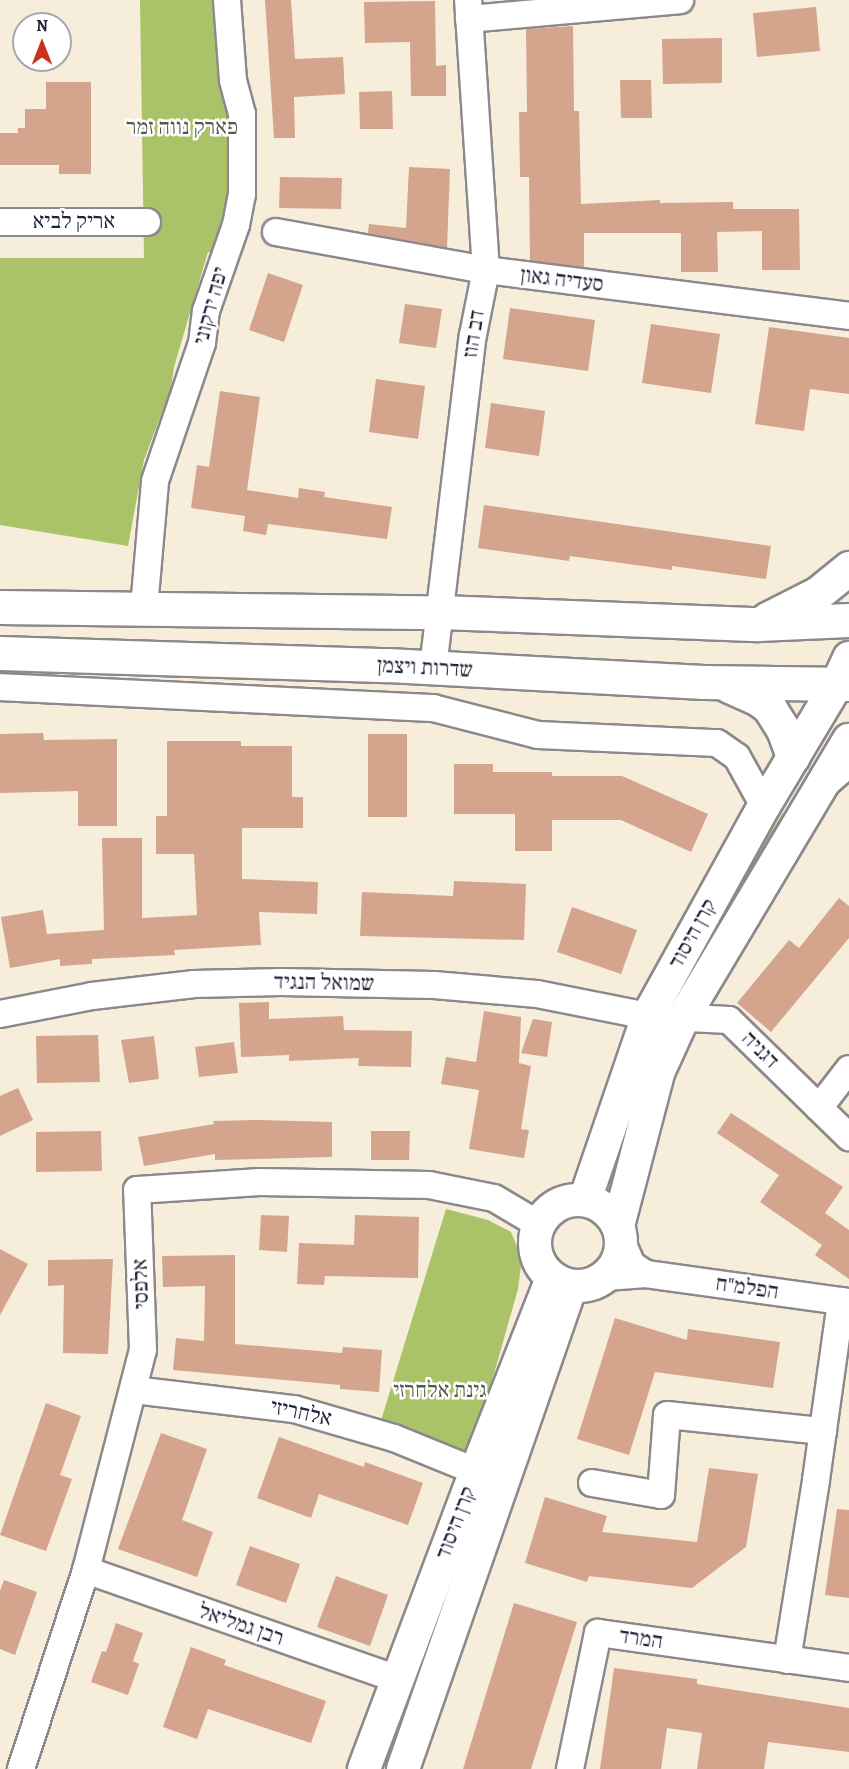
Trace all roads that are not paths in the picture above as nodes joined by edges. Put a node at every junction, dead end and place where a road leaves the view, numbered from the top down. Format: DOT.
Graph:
graph roads {
  1 [pos="227,0"];
  2 [pos="680,0"];
  3 [pos="468,9"];
  4 [pos="0,222"];
  5 [pos="147,222"];
  6 [pos="276,232"];
  7 [pos="486,270"];
  8 [pos="849,316"];
  9 [pos="849,568"];
  10 [pos="0,607"];
  11 [pos="144,608"];
  12 [pos="440,612"];
  13 [pos="849,620"];
  14 [pos="758,624"];
  15 [pos="0,653"];
  16 [pos="433,668"];
  17 [pos="845,675"];
  18 [pos="704,682"];
  19 [pos="0,687"];
  20 [pos="849,740"];
  21 [pos="793,756"];
  22 [pos="838,768"];
  23 [pos="764,806"];
  24 [pos="0,1014"];
  25 [pos="648,1016"];
  26 [pos="683,1018"];
  27 [pos="849,1069"];
  28 [pos="819,1108"];
  29 [pos="849,1137"];
  30 [pos="585,1200"];
  31 [pos="538,1224"];
  32 [pos="620,1233"];
  33 [pos="646,1274"];
  34 [pos="606,1277"];
  35 [pos="561,1282"];
  36 [pos="845,1302"];
  37 [pos="134,1390"];
  38 [pos="823,1431"];
  39 [pos="460,1465"];
  40 [pos="592,1483"];
  41 [pos="86,1570"];
  42 [pos="787,1660"];
  43 [pos="849,1668"];
  44 [pos="397,1679"];
  45 [pos="21,1769"];
  46 [pos="364,1769"];
  47 [pos="403,1769"];
  48 [pos="570,1769"];
  1 -- 11 [label="street, יפה ירקוני"];
  2 -- 3 [label="street"];
  3 -- 7 [label="street, דב הוז"];
  4 -- 5 [label="street, אריק לביא"];
  6 -- 7 [label="street, סעדיה גאון"];
  7 -- 8 [label="street, סעדיה גאון"];
  7 -- 12 [label="street, דב הוז"];
  9 -- 14 [label="main road"];
  10 -- 11 [label="main road"];
  11 -- 12 [label="main road"];
  12 -- 14 [label="main road"];
  12 -- 16 [label="street, דב הוז"];
  13 -- 14 [label="main road"];
  15 -- 16 [label="main road, שדרות ויצמן"];
  16 -- 18 [label="main road, שדרות ויצמן"];
  17 -- 18 [label="main road, שדרות ויצמן"];
  17 -- 21 [label="street, קרן היסוד"];
  18 -- 21 [label="main road"];
  19 -- 23 [label="street"];
  20 -- 22 [label="street, קרן היסוד"];
  21 -- 23 [label="street, קרן היסוד"];
  22 -- 26 [label="street, קרן היסוד"];
  23 -- 25 [label="street, קרן היסוד"];
  24 -- 25 [label="street, שמואל הנגיד"];
  25 -- 26 [label="street, דגניה"];
  25 -- 30 [label="street, קרן היסוד"];
  26 -- 28 [label="street, דגניה"];
  26 -- 32 [label="street, קרן היסוד"];
  27 -- 28 [label="street"];
  28 -- 29 [label="street, דגניה"];
  30 -- 31 [label="street"];
  30 -- 32 [label="street"];
  31 -- 35 [label="street"];
  31 -- 37 [label="street, אלפסי"];
  32 -- 33 [label="street"];
  32 -- 34 [label="street"];
  33 -- 34 [label="street, הפלמ\"ח"];
  33 -- 36 [label="street, הפלמ\"ח"];
  34 -- 35 [label="street"];
  35 -- 44 [label="street, קרן היסוד"];
  35 -- 47 [label="street, קרן היסוד"];
  36 -- 38 [label="street"];
  37 -- 39 [label="street, אלחריזי"];
  37 -- 41 [label="street, אלפסי"];
  38 -- 40 [label="street"];
  38 -- 42 [label="street"];
  41 -- 44 [label="street, רבן גמליאל"];
  41 -- 45 [label="street, אלפסי"];
  42 -- 43 [label="street, המרד"];
  42 -- 48 [label="street, המרד"];
  44 -- 46 [label="street, קרן היסוד"];
}
